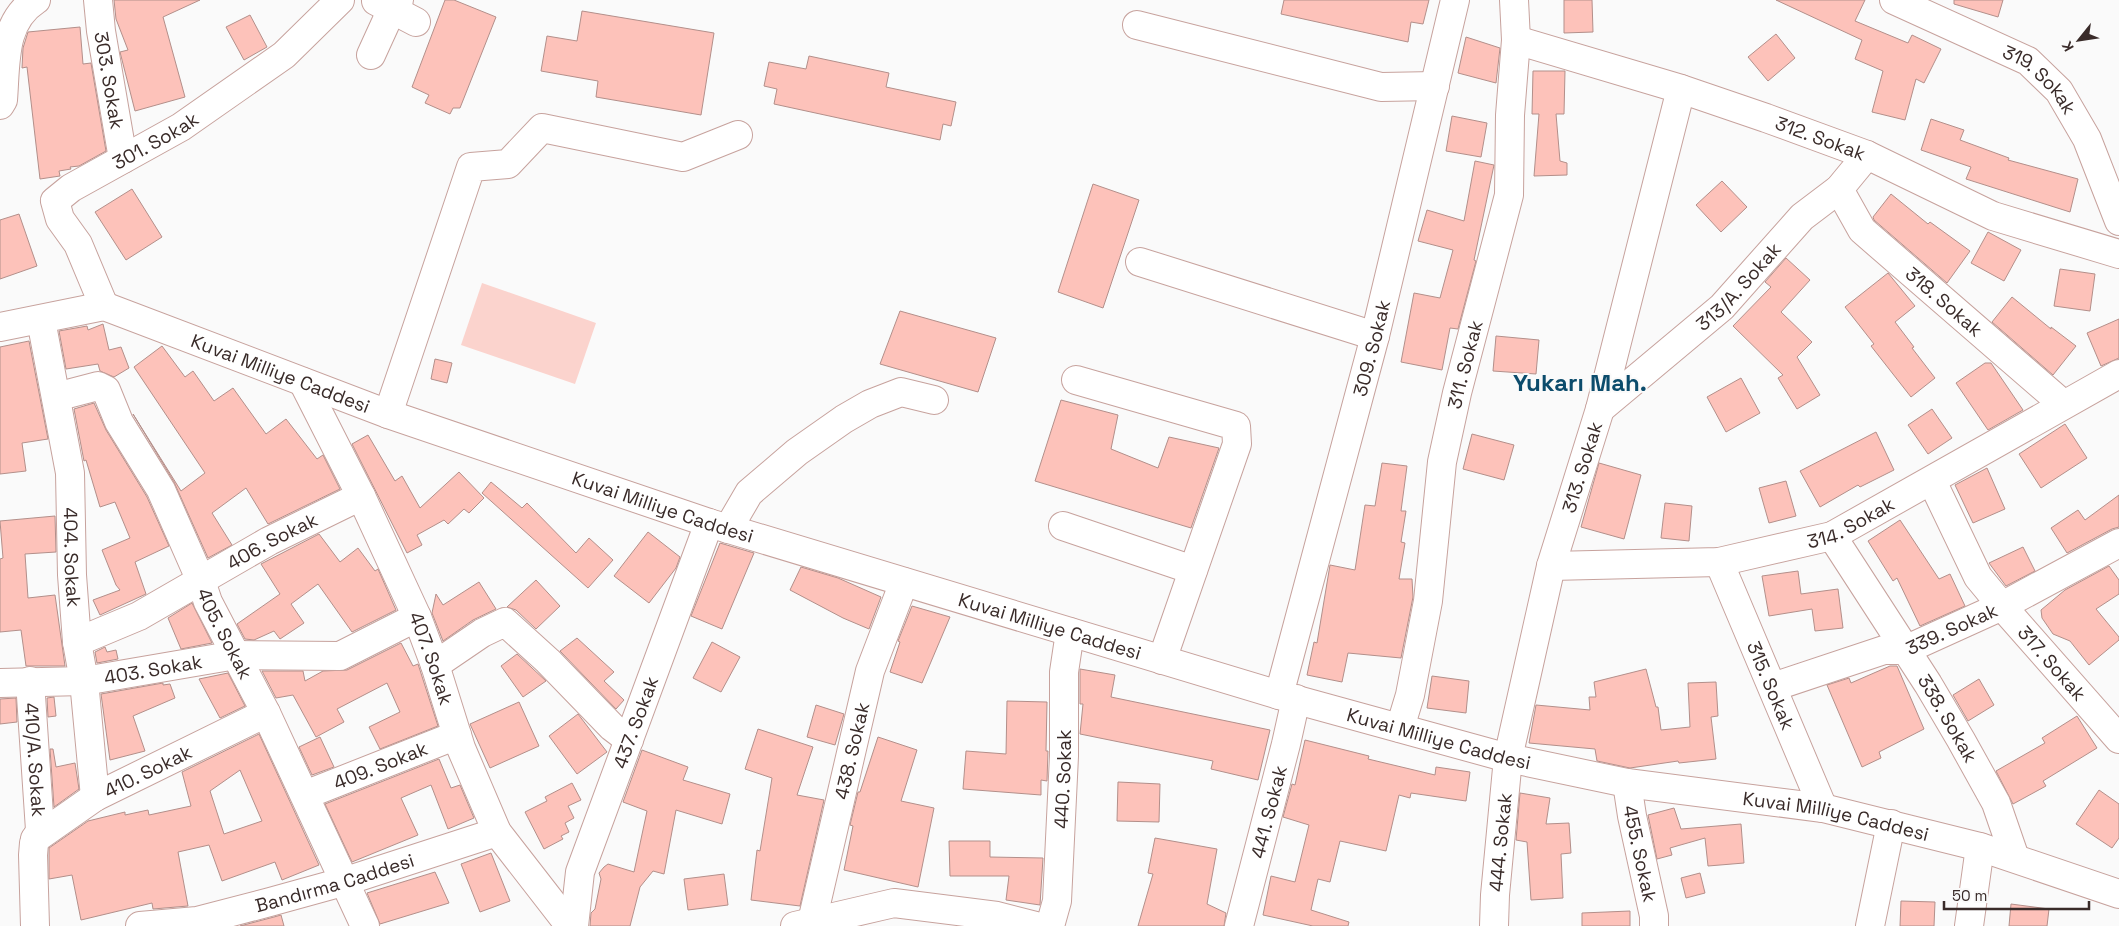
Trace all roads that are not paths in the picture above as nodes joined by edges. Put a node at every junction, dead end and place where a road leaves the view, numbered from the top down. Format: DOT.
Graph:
graph roads {
  1 [pos="36,0"];
  2 [pos="98,0"];
  3 [pos="340,0"];
  4 [pos="1455,0"];
  5 [pos="1514,0"];
  6 [pos="1894,0"];
  7 [pos="388,3"];
  8 [pos="416,22"];
  9 [pos="1137,25"];
  10 [pos="1516,40"];
  11 [pos="371,55"];
  12 [pos="1435,86"];
  13 [pos="1681,88"];
  14 [pos="0,105"];
  15 [pos="738,135"];
  16 [pos="1867,155"];
  17 [pos="123,159"];
  18 [pos="1839,189"];
  19 [pos="2119,221"];
  20 [pos="2119,254"];
  21 [pos="1140,262"];
  22 [pos="104,306"];
  23 [pos="41,320"];
  24 [pos="0,327"];
  25 [pos="1375,336"];
  26 [pos="2119,374"];
  27 [pos="1076,380"];
  28 [pos="303,382"];
  29 [pos="56,397"];
  30 [pos="934,400"];
  31 [pos="2064,404"];
  32 [pos="1600,409"];
  33 [pos="388,414"];
  34 [pos="1932,481"];
  35 [pos="361,496"];
  36 [pos="718,526"];
  37 [pos="1062,526"];
  38 [pos="1832,536"];
  39 [pos="2119,543"];
  40 [pos="1719,562"];
  41 [pos="1551,566"];
  42 [pos="1193,570"];
  43 [pos="201,581"];
  44 [pos="904,582"];
  45 [pos="2002,606"];
  46 [pos="417,617"];
  47 [pos="1070,632"];
  48 [pos="77,642"];
  49 [pos="1905,650"];
  50 [pos="236,655"];
  51 [pos="1162,660"];
  52 [pos="435,664"];
  53 [pos="30,681"];
  54 [pos="84,681"];
  55 [pos="0,683"];
  56 [pos="1772,687"];
  57 [pos="1288,697"];
  58 [pos="266,713"];
  59 [pos="1400,728"];
  60 [pos="457,735"];
  61 [pos="2119,739"];
  62 [pos="629,740"];
  63 [pos="1508,758"];
  64 [pos="1627,783"];
  65 [pos="305,795"];
  66 [pos="95,797"];
  67 [pos="1823,808"];
  68 [pos="1891,824"];
  69 [pos="497,832"];
  70 [pos="36,840"];
  71 [pos="1980,847"];
  72 [pos="2015,858"];
  73 [pos="346,882"];
  74 [pos="2119,894"];
  75 [pos="805,925"];
  76 [pos="35,926"];
  77 [pos="140,926"];
  78 [pos="365,926"];
  79 [pos="572,926"];
  80 [pos="1036,926"];
  81 [pos="1050,926"];
  82 [pos="1239,926"];
  83 [pos="1494,926"];
  84 [pos="1654,926"];
  85 [pos="1870,926"];
  86 [pos="1969,926"];
  1 -- 14 [label="street"];
  2 -- 17 [label="street, 303. Sokak"];
  3 -- 17 [label="street, 301. Sokak"];
  4 -- 12 [label="street, 309. Sokak"];
  5 -- 10 [label="street, 311. Sokak"];
  6 -- 19 [label="street, 319. Sokak"];
  7 -- 8 [label="street"];
  7 -- 11 [label="street"];
  9 -- 12 [label="street"];
  10 -- 13 [label="street, 312. Sokak"];
  10 -- 59 [label="street, 311. Sokak"];
  12 -- 25 [label="street, 309. Sokak"];
  13 -- 16 [label="street, 312. Sokak"];
  13 -- 32 [label="street, 313. Sokak"];
  15 -- 33 [label="street"];
  16 -- 18 [label="street, 313/A. Sokak"];
  16 -- 20 [label="street, 312. Sokak"];
  17 -- 22 [label="street, 301. Sokak"];
  18 -- 31 [label="street, 318. Sokak"];
  18 -- 32 [label="street, 313/A. Sokak"];
  21 -- 25 [label="street"];
  22 -- 23 [label="street"];
  22 -- 28 [label="street, Kuvai Milliye Caddesi"];
  23 -- 24 [label="street"];
  23 -- 29 [label="street, 404. Sokak"];
  25 -- 57 [label="street, 309. Sokak"];
  26 -- 31 [label="street, 314. Sokak"];
  27 -- 42 [label="street"];
  28 -- 33 [label="street, Kuvai Milliye Caddesi"];
  28 -- 35 [label="street, 407. Sokak"];
  29 -- 43 [label="street, 405. Sokak"];
  29 -- 48 [label="street, 404. Sokak"];
  30 -- 36 [label="street, 437. Sokak"];
  31 -- 34 [label="street, 314. Sokak"];
  32 -- 41 [label="street, 313. Sokak"];
  33 -- 36 [label="street, Kuvai Milliye Caddesi"];
  34 -- 38 [label="street, 314. Sokak"];
  34 -- 45 [label="street, 317. Sokak"];
  35 -- 43 [label="street, 406. Sokak"];
  35 -- 46 [label="street, 407. Sokak"];
  36 -- 44 [label="street, Kuvai Milliye Caddesi"];
  36 -- 62 [label="street, 437. Sokak"];
  37 -- 42 [label="street"];
  38 -- 40 [label="street, 314. Sokak"];
  38 -- 49 [label="street, 338. Sokak"];
  39 -- 45 [label="street, 339. Sokak"];
  40 -- 41 [label="street, 314. Sokak"];
  40 -- 56 [label="street, 315. Sokak"];
  41 -- 63 [label="street, 313. Sokak"];
  42 -- 51 [label="street"];
  43 -- 48 [label="street, 406. Sokak"];
  43 -- 50 [label="street, 405. Sokak"];
  44 -- 47 [label="street, Kuvai Milliye Caddesi"];
  44 -- 75 [label="street, 438. Sokak"];
  45 -- 49 [label="street, 339. Sokak"];
  45 -- 61 [label="street, 317. Sokak"];
  46 -- 50 [label="street, 403. Sokak"];
  46 -- 52 [label="street, 407. Sokak"];
  47 -- 51 [label="street, Kuvai Milliye Caddesi"];
  47 -- 81 [label="street, 440. Sokak"];
  48 -- 54 [label="street, 404. Sokak"];
  49 -- 56 [label="street, 339. Sokak"];
  49 -- 72 [label="street, 338. Sokak"];
  50 -- 54 [label="street, 403. Sokak"];
  50 -- 58 [label="street, 405. Sokak"];
  51 -- 57 [label="street, Kuvai Milliye Caddesi"];
  52 -- 60 [label="street, 407. Sokak"];
  52 -- 62 [label="street"];
  53 -- 54 [label="street, 403. Sokak"];
  53 -- 55 [label="street, 403. Sokak"];
  53 -- 70 [label="street, 410/A. Sokak"];
  54 -- 66 [label="street, 404. Sokak"];
  56 -- 67 [label="street, 315. Sokak"];
  57 -- 59 [label="street, Kuvai Milliye Caddesi"];
  57 -- 82 [label="street, 441. Sokak"];
  58 -- 65 [label="street, 405. Sokak"];
  58 -- 66 [label="street, 410. Sokak"];
  59 -- 63 [label="street, Kuvai Milliye Caddesi"];
  60 -- 65 [label="street, 409. Sokak"];
  60 -- 69 [label="street, 407. Sokak"];
  62 -- 79 [label="street, 437. Sokak"];
  63 -- 64 [label="street, Kuvai Milliye Caddesi"];
  63 -- 83 [label="street, 444. Sokak"];
  64 -- 67 [label="street, Kuvai Milliye Caddesi"];
  64 -- 84 [label="street, 455. Sokak"];
  65 -- 73 [label="street, 405. Sokak"];
  66 -- 70 [label="street, 410. Sokak"];
  67 -- 68 [label="street, Kuvai Milliye Caddesi"];
  68 -- 71 [label="street, Kuvai Milliye Caddesi"];
  68 -- 85 [label="street"];
  69 -- 73 [label="street, Bandırma Caddesi"];
  69 -- 79 [label="street, 407. Sokak"];
  70 -- 76 [label="street, 410/A. Sokak"];
  71 -- 72 [label="street, Kuvai Milliye Caddesi"];
  71 -- 86 [label="street"];
  72 -- 74 [label="street, Kuvai Milliye Caddesi"];
  73 -- 77 [label="street, Bandırma Caddesi"];
  73 -- 78 [label="street, 405. Sokak"];
  75 -- 80 [label="street"];
}
